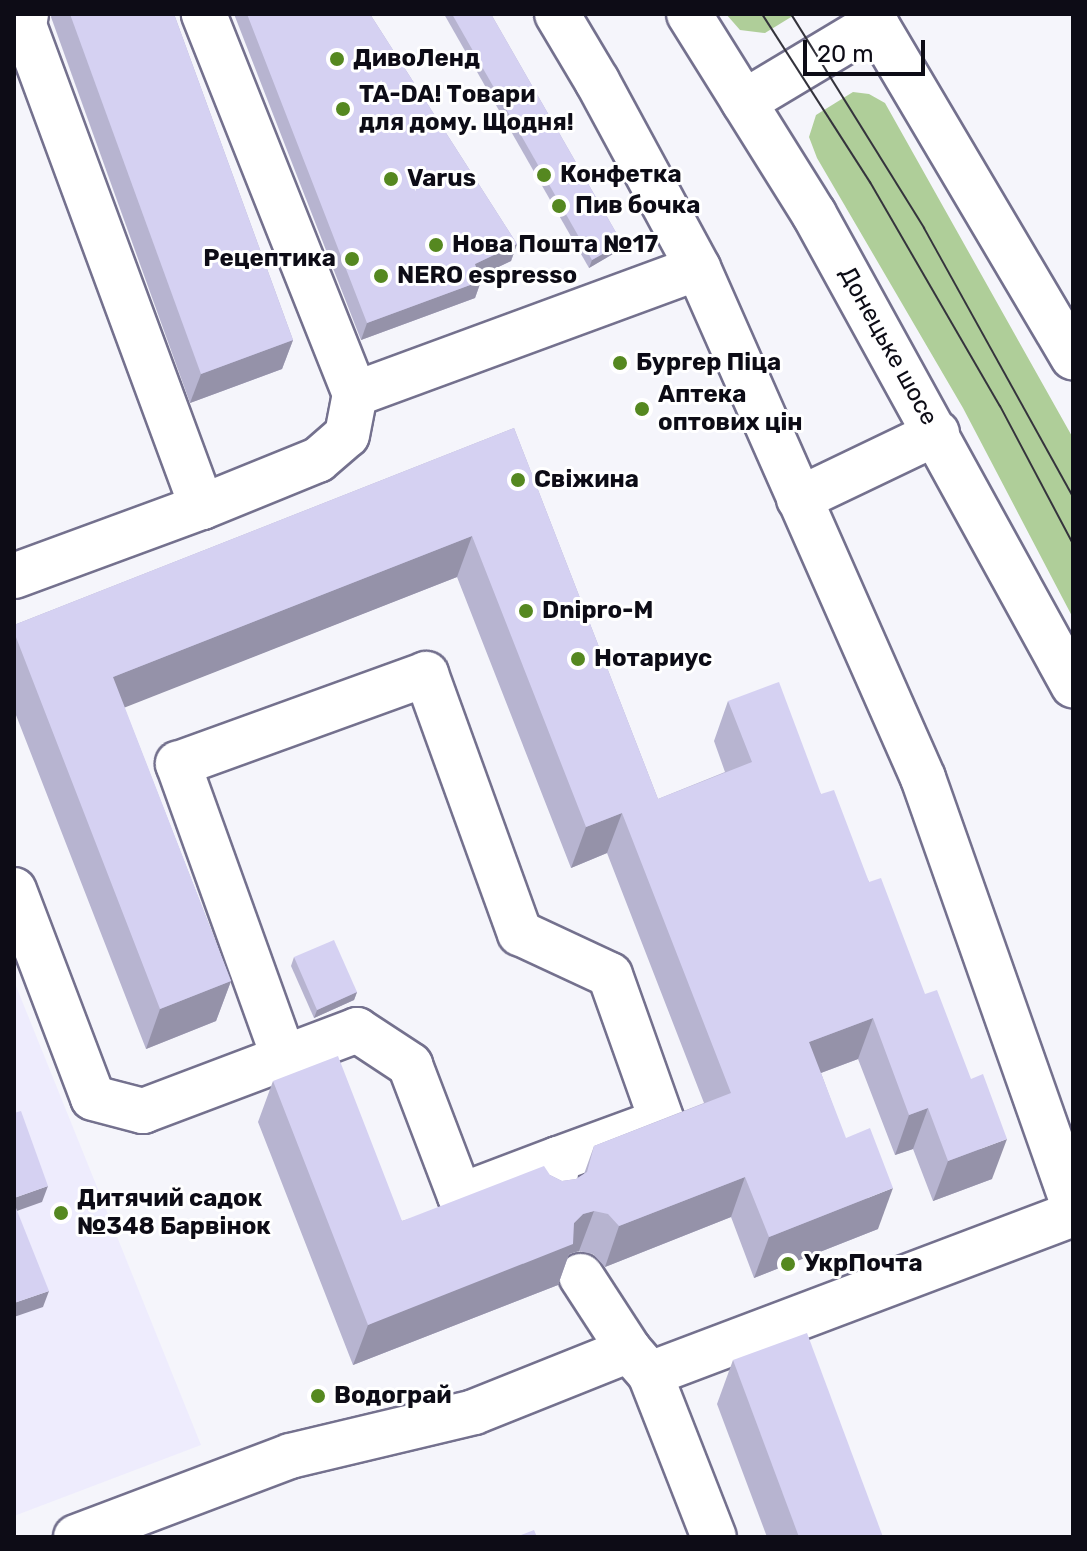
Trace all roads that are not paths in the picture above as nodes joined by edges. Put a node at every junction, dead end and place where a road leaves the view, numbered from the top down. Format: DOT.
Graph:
graph roads {
  1 [pos="26,14"];
  2 [pos="204,14"];
  3 [pos="557,14"];
  4 [pos="689,14"];
  5 [pos="877,17"];
  6 [pos="744,102"];
  7 [pos="698,268"];
  8 [pos="1073,357"];
  9 [pos="355,394"];
  10 [pos="937,433"];
  11 [pos="799,499"];
  12 [pos="202,507"];
  13 [pos="14,576"];
  14 [pos="1073,685"];
  15 [pos="14,890"];
  16 [pos="284,1058"];
  17 [pos="1073,1205"];
  18 [pos="1073,1214"];
  19 [pos="581,1276"];
  20 [pos="640,1362"];
  21 [pos="76,1537"];
  22 [pos="714,1537"];
  1 -- 12 [label="main road"];
  2 -- 9 [label="main road"];
  3 -- 7 [label="main road"];
  4 -- 6 [label="main road, Донецьке шосе"];
  5 -- 6 [label="main road"];
  5 -- 8 [label="main road"];
  6 -- 10 [label="main road, Донецьке шосе"];
  7 -- 9 [label="main road"];
  7 -- 11 [label="main road"];
  9 -- 12 [label="main road"];
  10 -- 11 [label="main road"];
  10 -- 14 [label="main road, Донецьке шосе"];
  11 -- 17 [label="main road"];
  12 -- 13 [label="main road"];
  15 -- 16 [label="main road"];
  16 -- 16 [label="main road"];
  18 -- 20 [label="main road"];
  19 -- 20 [label="main road"];
  20 -- 21 [label="main road"];
  20 -- 22 [label="main road"];
}
